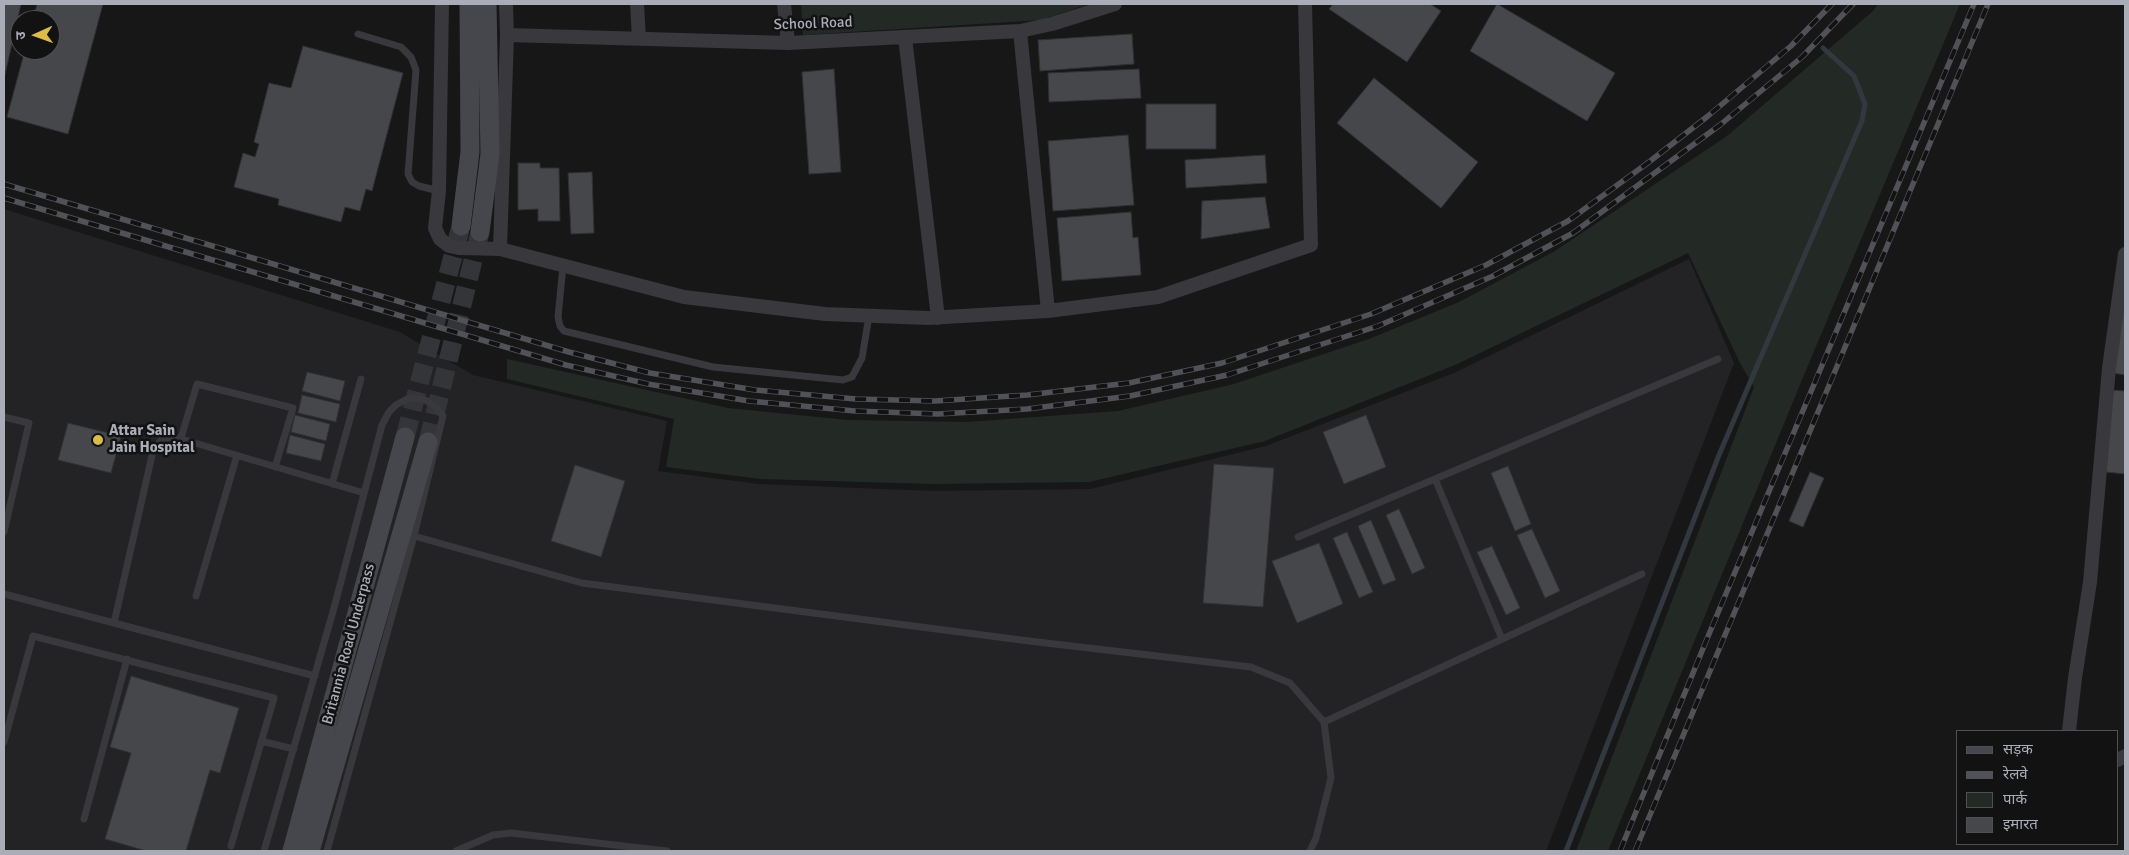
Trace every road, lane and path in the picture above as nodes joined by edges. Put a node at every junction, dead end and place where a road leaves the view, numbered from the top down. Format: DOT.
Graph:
graph roads {
  1 [pos="442,4"];
  2 [pos="469,4"];
  3 [pos="487,4"];
  4 [pos="506,4"];
  5 [pos="637,4"];
  6 [pos="784,4"];
  7 [pos="1116,4"];
  8 [pos="1304,4"];
  9 [pos="1020,31"];
  10 [pos="358,34"];
  11 [pos="507,35"];
  12 [pos="905,37"];
  13 [pos="639,38"];
  14 [pos="788,43"];
  15 [pos="439,191"];
  16 [pos="461,226"];
  17 [pos="480,232"];
  18 [pos="500,249"];
  19 [pos="2125,254"];
  20 [pos="563,266"];
  21 [pos="1048,311"];
  22 [pos="869,316"];
  23 [pos="938,318"];
  24 [pos="1718,360"];
  25 [pos="361,379"];
  26 [pos="4,417"];
  27 [pos="405,437"];
  28 [pos="181,438"];
  29 [pos="428,442"];
  30 [pos="237,455"];
  31 [pos="275,467"];
  32 [pos="1435,479"];
  33 [pos="332,484"];
  34 [pos="364,493"];
  35 [pos="4,532"];
  36 [pos="414,536"];
  37 [pos="1298,537"];
  38 [pos="1642,574"];
  39 [pos="4,594"];
  40 [pos="196,596"];
  41 [pos="114,623"];
  42 [pos="1502,640"];
  43 [pos="127,659"];
  44 [pos="315,676"];
  45 [pos="1324,722"];
  46 [pos="2068,730"];
  47 [pos="261,741"];
  48 [pos="4,742"];
  49 [pos="294,749"];
  50 [pos="84,819"];
  51 [pos="231,846"];
  52 [pos="264,851"];
  53 [pos="292,851"];
  54 [pos="310,851"];
  55 [pos="326,851"];
  56 [pos="456,851"];
  57 [pos="667,851"];
  58 [pos="1310,851"];
  1 -- 15 [label="street"];
  2 -- 16 [label="main road"];
  3 -- 17 [label="main road"];
  4 -- 11 [label="street"];
  5 -- 13 [label="street"];
  6 -- 14 [label="street"];
  7 -- 9 [label="street, School Road"];
  8 -- 21 [label="street"];
  9 -- 12 [label="street, School Road"];
  9 -- 21 [label="street"];
  10 -- 15 [label="lane"];
  11 -- 13 [label="street, School Road"];
  11 -- 18 [label="street"];
  12 -- 14 [label="street, School Road"];
  12 -- 23 [label="street"];
  13 -- 14 [label="street, School Road"];
  15 -- 18 [label="street"];
  18 -- 20 [label="street"];
  19 -- 46 [label="street"];
  20 -- 22 [label="street"];
  20 -- 22 [label="lane"];
  21 -- 23 [label="street"];
  22 -- 23 [label="street"];
  24 -- 32 [label="lane"];
  25 -- 33 [label="lane"];
  26 -- 35 [label="lane"];
  27 -- 53 [label="main road, Britannia Road Underpass"];
  28 -- 30 [label="lane"];
  28 -- 31 [label="lane"];
  28 -- 41 [label="lane"];
  29 -- 54 [label="main road, Britannia Road Underpass"];
  30 -- 31 [label="lane"];
  30 -- 40 [label="lane"];
  31 -- 33 [label="lane"];
  32 -- 37 [label="lane"];
  32 -- 42 [label="lane"];
  33 -- 34 [label="lane"];
  34 -- 36 [label="lane"];
  34 -- 44 [label="lane"];
  36 -- 45 [label="lane"];
  36 -- 55 [label="lane"];
  38 -- 42 [label="lane"];
  39 -- 41 [label="lane"];
  41 -- 44 [label="lane"];
  42 -- 45 [label="lane"];
  43 -- 47 [label="lane"];
  43 -- 48 [label="lane"];
  43 -- 50 [label="lane"];
  44 -- 49 [label="lane"];
  45 -- 58 [label="lane"];
  47 -- 49 [label="lane"];
  47 -- 51 [label="lane"];
  49 -- 52 [label="lane"];
  56 -- 57 [label="lane"];
}
